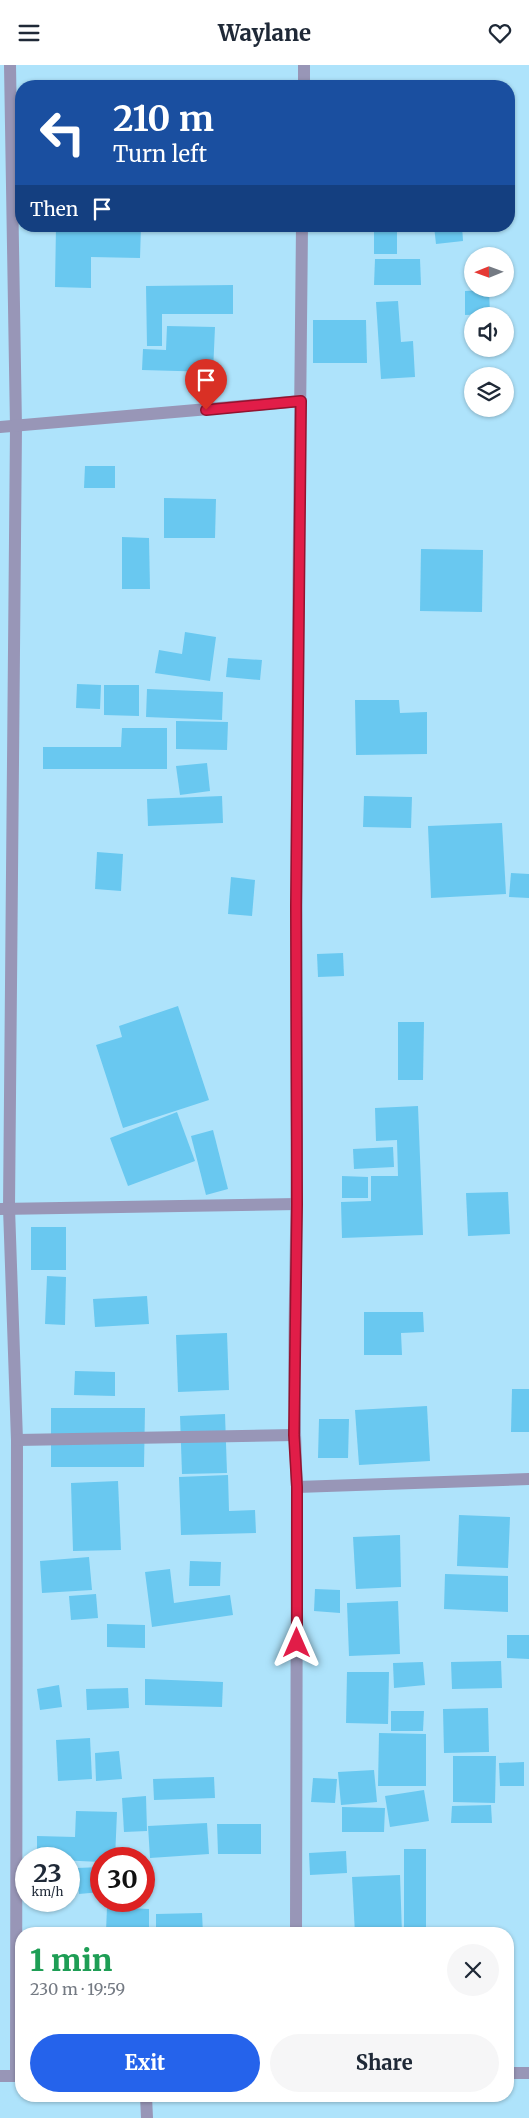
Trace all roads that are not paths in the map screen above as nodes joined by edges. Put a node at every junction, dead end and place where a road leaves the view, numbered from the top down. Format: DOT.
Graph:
graph roads {
  1 [pos="0,65"];
  2 [pos="10,65"];
  3 [pos="304,65"];
  4 [pos="304,80"];
  5 [pos="302,232"];
  6 [pos="301,401"];
  7 [pos="0,427"];
  8 [pos="16,427"];
  9 [pos="297,1204"];
  10 [pos="5,1208"];
  11 [pos="294,1435"];
  12 [pos="17,1440"];
  13 [pos="529,1479"];
  14 [pos="297,1487"];
  15 [pos="19,1927"];
  16 [pos="296,1927"];
  17 [pos="514,2073"];
  18 [pos="529,2073"];
  19 [pos="0,2076"];
  20 [pos="15,2076"];
  21 [pos="146,2102"];
  22 [pos="147,2118"];
  1 -- 2 [label="street"];
  2 -- 8 [label="street"];
  3 -- 4 [label="street"];
  5 -- 6 [label="street"];
  6 -- 8 [label="street"];
  6 -- 9 [label="street"];
  7 -- 8 [label="street"];
  8 -- 10 [label="street"];
  9 -- 10 [label="street"];
  9 -- 11 [label="street"];
  10 -- 12 [label="street"];
  11 -- 12 [label="street"];
  11 -- 14 [label="street"];
  12 -- 15 [label="street"];
  13 -- 14 [label="street"];
  14 -- 16 [label="street"];
  17 -- 18 [label="street"];
  19 -- 20 [label="street"];
  21 -- 22 [label="street"];
}
